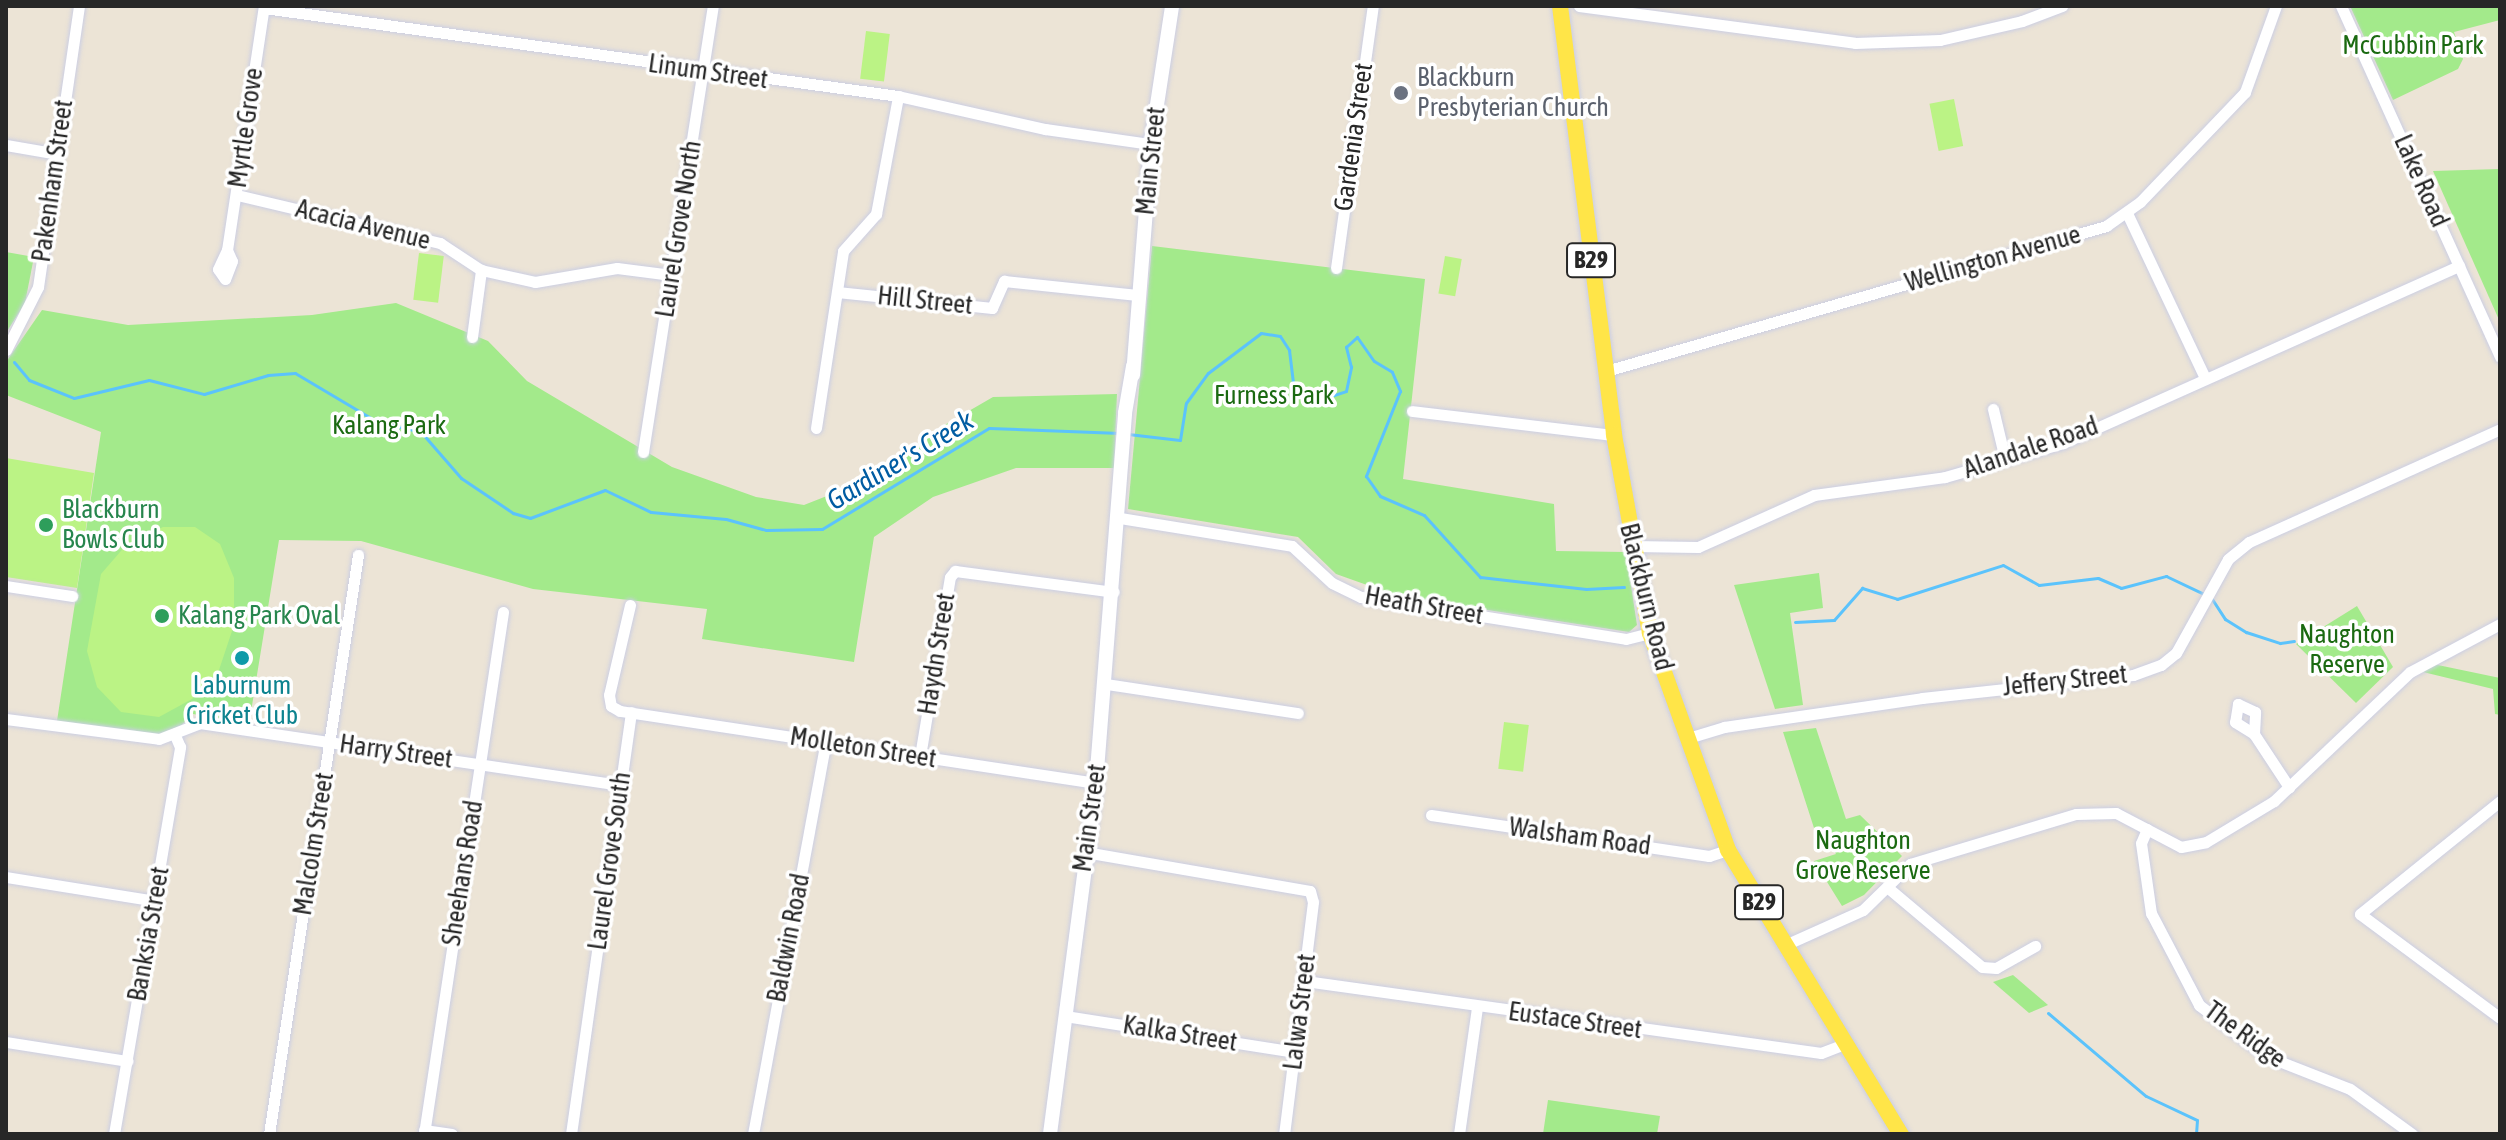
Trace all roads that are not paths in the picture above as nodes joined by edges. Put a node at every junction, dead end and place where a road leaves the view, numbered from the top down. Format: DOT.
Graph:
graph roads {
  1 [pos="79,6"];
  2 [pos="713,6"];
  3 [pos="1172,6"];
  4 [pos="1373,6"];
  5 [pos="1560,6"];
  6 [pos="1579,6"];
  7 [pos="2062,6"];
  8 [pos="2276,6"];
  9 [pos="2341,6"];
  10 [pos="264,7"];
  11 [pos="703,72"];
  12 [pos="898,96"];
  13 [pos="1151,144"];
  14 [pos="6,145"];
  15 [pos="58,154"];
  16 [pos="237,195"];
  17 [pos="2127,213"];
  18 [pos="227,250"];
  19 [pos="2459,266"];
  20 [pos="1336,268"];
  21 [pos="481,270"];
  22 [pos="672,275"];
  23 [pos="837,292"];
  24 [pos="1137,295"];
  25 [pos="472,337"];
  26 [pos="6,350"];
  27 [pos="2500,357"];
  28 [pos="1606,371"];
  29 [pos="2205,378"];
  30 [pos="1993,409"];
  31 [pos="1412,411"];
  32 [pos="816,428"];
  33 [pos="2500,429"];
  34 [pos="1614,435"];
  35 [pos="643,452"];
  36 [pos="2005,459"];
  37 [pos="1120,518"];
  38 [pos="1631,546"];
  39 [pos="358,555"];
  40 [pos="6,586"];
  41 [pos="1114,592"];
  42 [pos="72,596"];
  43 [pos="630,605"];
  44 [pos="503,612"];
  45 [pos="2500,624"];
  46 [pos="1650,633"];
  47 [pos="1106,684"];
  48 [pos="631,712"];
  49 [pos="1298,713"];
  50 [pos="6,719"];
  51 [pos="2254,734"];
  52 [pos="175,735"];
  53 [pos="1688,738"];
  54 [pos="826,742"];
  55 [pos="330,743"];
  56 [pos="920,756"];
  57 [pos="480,764"];
  58 [pos="1096,783"];
  59 [pos="620,785"];
  60 [pos="2289,787"];
  61 [pos="2500,801"];
  62 [pos="1431,815"];
  63 [pos="2147,829"];
  64 [pos="1728,850"];
  65 [pos="1085,852"];
  66 [pos="6,877"];
  67 [pos="1887,887"];
  68 [pos="156,901"];
  69 [pos="1785,945"];
  70 [pos="2035,946"];
  71 [pos="1305,981"];
  72 [pos="1477,1007"];
  73 [pos="1065,1016"];
  74 [pos="2500,1018"];
  75 [pos="6,1042"];
  76 [pos="1845,1044"];
  77 [pos="1295,1052"];
  78 [pos="128,1061"];
  79 [pos="424,1132"];
  80 [pos="114,1134"];
  81 [pos="269,1134"];
  82 [pos="452,1134"];
  83 [pos="571,1134"];
  84 [pos="753,1134"];
  85 [pos="1050,1134"];
  86 [pos="1284,1134"];
  87 [pos="1459,1134"];
  88 [pos="1901,1134"];
  89 [pos="2412,1134"];
  1 -- 15 [label="street, Pakenham Street"];
  2 -- 11 [label="street, Laurel Grove North"];
  3 -- 13 [label="street, Main Street"];
  4 -- 20 [label="street, Gardenia Street"];
  5 -- 28 [label="main road, Blackburn Road / B29"];
  6 -- 7 [label="street"];
  8 -- 17 [label="street, Wellington Avenue"];
  9 -- 19 [label="street, Lake Road"];
  10 -- 11 [label="street, Linum Street"];
  10 -- 16 [label="street, Myrtle Grove"];
  11 -- 12 [label="street, Linum Street"];
  11 -- 22 [label="street, Laurel Grove North"];
  12 -- 13 [label="street, Linum Street"];
  12 -- 23 [label="street"];
  13 -- 24 [label="street, Main Street"];
  14 -- 15 [label="street"];
  15 -- 26 [label="street, Pakenham Street"];
  16 -- 18 [label="street, Myrtle Grove"];
  16 -- 21 [label="street, Acacia Avenue"];
  17 -- 28 [label="street, Wellington Avenue"];
  17 -- 29 [label="street"];
  19 -- 27 [label="street, Lake Road"];
  19 -- 29 [label="street, Alandale Road"];
  21 -- 22 [label="street, Acacia Avenue"];
  21 -- 25 [label="street"];
  22 -- 35 [label="street, Laurel Grove North"];
  23 -- 24 [label="street, Hill Street"];
  23 -- 32 [label="street"];
  24 -- 37 [label="street, Main Street"];
  28 -- 34 [label="main road, Blackburn Road / B29"];
  29 -- 36 [label="street, Alandale Road"];
  30 -- 36 [label="street"];
  31 -- 34 [label="street"];
  33 -- 53 [label="street, Jeffery Street"];
  34 -- 38 [label="main road, Blackburn Road / B29"];
  36 -- 38 [label="street, Alandale Road"];
  37 -- 41 [label="street, Main Street"];
  37 -- 46 [label="street, Heath Street"];
  38 -- 46 [label="main road, Blackburn Road / B29"];
  39 -- 55 [label="street, Malcolm Street"];
  40 -- 42 [label="street"];
  41 -- 47 [label="street, Main Street"];
  41 -- 56 [label="street, Haydn Street"];
  43 -- 48 [label="street"];
  44 -- 57 [label="street, Sheehans Road"];
  45 -- 60 [label="street"];
  46 -- 53 [label="main road, Blackburn Road / B29"];
  47 -- 49 [label="street"];
  47 -- 58 [label="street, Main Street"];
  48 -- 54 [label="street, Molleton Street"];
  48 -- 59 [label="street, Laurel Grove South"];
  50 -- 52 [label="street, Harry Street"];
  51 -- 60 [label="street"];
  52 -- 55 [label="street, Harry Street"];
  52 -- 68 [label="street, Banksia Street"];
  53 -- 64 [label="main road, Blackburn Road / B29"];
  54 -- 56 [label="street, Molleton Street"];
  54 -- 84 [label="street, Baldwin Road"];
  55 -- 57 [label="street, Harry Street"];
  55 -- 81 [label="street, Malcolm Street"];
  56 -- 58 [label="street, Molleton Street"];
  57 -- 59 [label="street, Harry Street"];
  57 -- 79 [label="street, Sheehans Road"];
  58 -- 65 [label="street, Main Street"];
  59 -- 83 [label="street, Laurel Grove South"];
  60 -- 63 [label="street"];
  61 -- 74 [label="street"];
  62 -- 64 [label="street, Walsham Road"];
  63 -- 67 [label="street"];
  63 -- 89 [label="street, The Ridge"];
  64 -- 69 [label="main road, Blackburn Road / B29"];
  65 -- 71 [label="street, Lalwa Street"];
  65 -- 73 [label="street, Main Street"];
  66 -- 68 [label="street"];
  67 -- 69 [label="street"];
  67 -- 70 [label="street"];
  68 -- 78 [label="street, Banksia Street"];
  69 -- 76 [label="main road, Blackburn Road / B29"];
  71 -- 72 [label="street, Eustace Street"];
  71 -- 77 [label="street, Lalwa Street"];
  72 -- 76 [label="street, Eustace Street"];
  72 -- 87 [label="street"];
  73 -- 77 [label="street, Kalka Street"];
  73 -- 85 [label="street, Main Street"];
  75 -- 78 [label="street"];
  76 -- 88 [label="main road, Blackburn Road / B29"];
  77 -- 86 [label="street, Lalwa Street"];
  78 -- 80 [label="street, Banksia Street"];
  79 -- 82 [label="street"];
}
